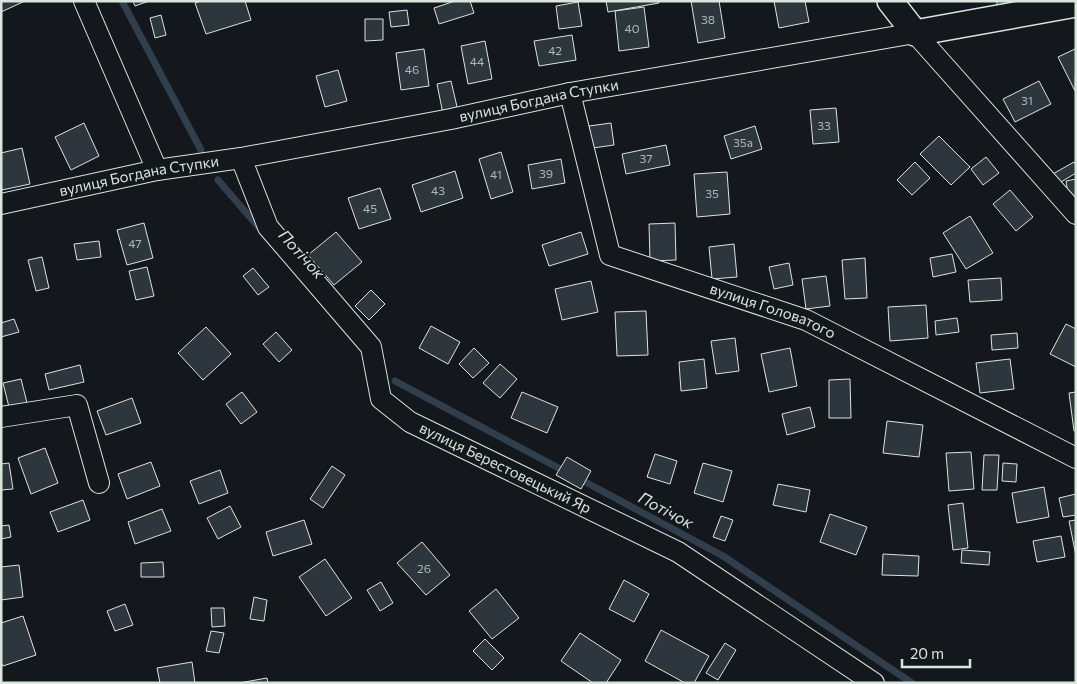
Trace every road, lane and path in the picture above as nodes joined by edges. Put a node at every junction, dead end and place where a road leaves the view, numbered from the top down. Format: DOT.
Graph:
graph roads {
  1 [pos="84,1"];
  2 [pos="890,1"];
  3 [pos="1076,4"];
  4 [pos="915,32"];
  5 [pos="570,93"];
  6 [pos="241,158"];
  7 [pos="157,170"];
  8 [pos="1,204"];
  9 [pos="1076,214"];
  10 [pos="1,417"];
  11 [pos="1076,458"];
  12 [pos="99,483"];
  13 [pos="874,683"];
  1 -- 7 [label="street"];
  2 -- 4 [label="street"];
  3 -- 4 [label="street, вулиця Богдана Ступки"];
  4 -- 5 [label="street, вулиця Богдана Ступки"];
  4 -- 9 [label="street"];
  5 -- 6 [label="street, вулиця Богдана Ступки"];
  5 -- 11 [label="street, вулиця Головатого"];
  6 -- 7 [label="street, вулиця Богдана Ступки"];
  6 -- 13 [label="street, вулиця Берестовецький Яр"];
  7 -- 8 [label="street, вулиця Богдана Ступки"];
  10 -- 12 [label="street"];
}
